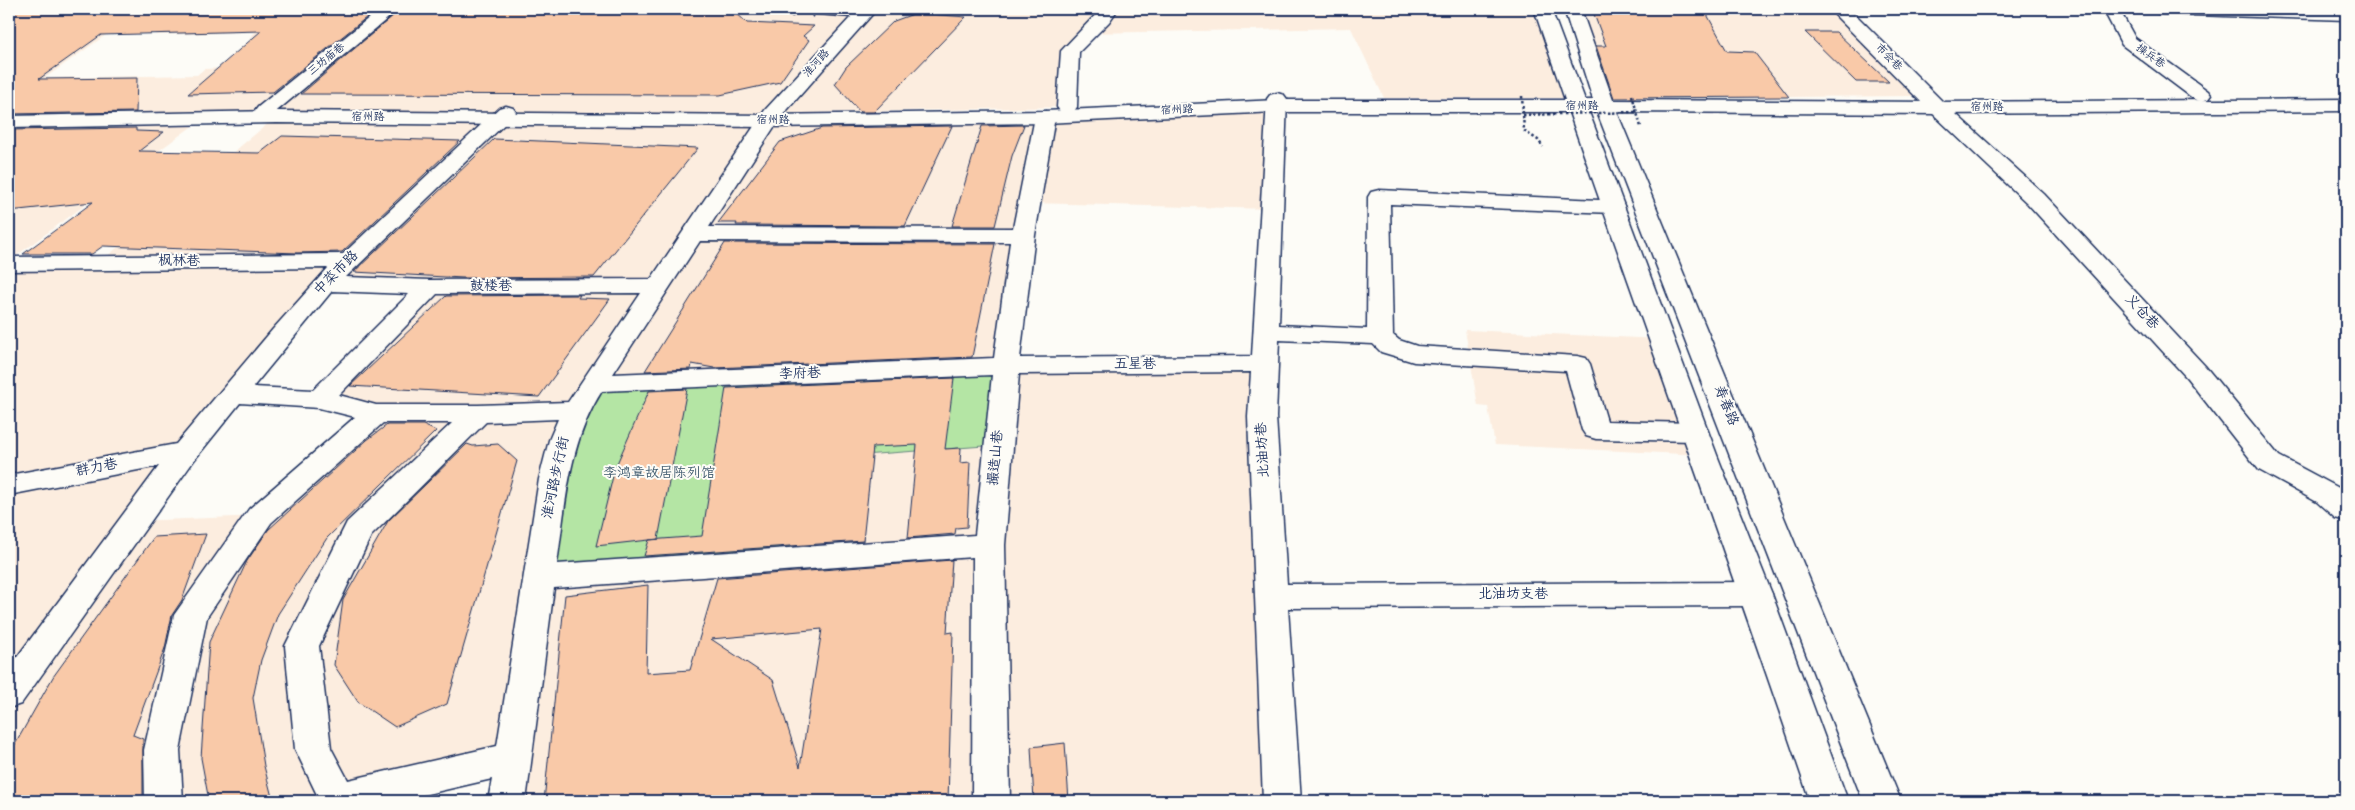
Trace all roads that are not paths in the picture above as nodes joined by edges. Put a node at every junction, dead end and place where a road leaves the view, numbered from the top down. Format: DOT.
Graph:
graph roads {
  1 [pos="390,9"];
  2 [pos="868,9"];
  3 [pos="1108,9"];
  4 [pos="1542,9"];
  5 [pos="1572,9"];
  6 [pos="1837,9"];
  7 [pos="2110,9"];
  8 [pos="2163,9"];
  9 [pos="814,13"];
  10 [pos="2346,15"];
  11 [pos="2346,94"];
  12 [pos="2201,95"];
  13 [pos="1932,102"];
  14 [pos="1277,103"];
  15 [pos="1590,103"];
  16 [pos="2346,105"];
  17 [pos="265,111"];
  18 [pos="1056,112"];
  19 [pos="9,115"];
  20 [pos="501,116"];
  21 [pos="770,118"];
  22 [pos="9,122"];
  23 [pos="1614,206"];
  24 [pos="693,234"];
  25 [pos="1023,235"];
  26 [pos="348,261"];
  27 [pos="9,264"];
  28 [pos="325,284"];
  29 [pos="658,286"];
  30 [pos="430,287"];
  31 [pos="1265,332"];
  32 [pos="1380,337"];
  33 [pos="1264,364"];
  34 [pos="1006,366"];
  35 [pos="594,382"];
  36 [pos="234,394"];
  37 [pos="320,399"];
  38 [pos="576,410"];
  39 [pos="376,414"];
  40 [pos="478,414"];
  41 [pos="1694,432"];
  42 [pos="185,452"];
  43 [pos="9,485"];
  44 [pos="2346,511"];
  45 [pos="989,545"];
  46 [pos="540,577"];
  47 [pos="1756,594"];
  48 [pos="1271,596"];
  49 [pos="9,694"];
  50 [pos="514,758"];
  51 [pos="335,800"];
  52 [pos="164,801"];
  53 [pos="507,801"];
  54 [pos="991,801"];
  55 [pos="1282,801"];
  56 [pos="1829,801"];
  57 [pos="1882,801"];
  1 -- 17 [label="street, 三坊庙巷"];
  2 -- 9 [label="street"];
  2 -- 21 [label="street, 淮河路"];
  3 -- 18 [label="street, 撮造山巷"];
  4 -- 15 [label="street, 寿春路"];
  5 -- 15 [label="street, 寿春路"];
  6 -- 13 [label="street, 市会巷"];
  7 -- 12 [label="street, 操兵巷"];
  8 -- 10 [label="street"];
  11 -- 12 [label="street, 宿州路"];
  12 -- 13 [label="street, 宿州路"];
  13 -- 15 [label="street, 宿州路"];
  13 -- 16 [label="street, 宿州路"];
  13 -- 44 [label="street, 义仓巷"];
  14 -- 15 [label="street, 宿州路"];
  14 -- 18 [label="street, 宿州路"];
  14 -- 31 [label="street, 北油坊巷"];
  15 -- 23 [label="street, 寿春路"];
  15 -- 57 [label="street, 寿春路"];
  17 -- 19 [label="street, 宿州路"];
  17 -- 20 [label="street, 宿州路"];
  18 -- 21 [label="street, 宿州路"];
  18 -- 25 [label="street, 撮造山巷"];
  20 -- 21 [label="street, 宿州路"];
  20 -- 22 [label="street, 宿州路"];
  20 -- 26 [label="street, 中菜市路"];
  21 -- 24 [label="street, 淮河路步行街"];
  23 -- 32 [label="street"];
  23 -- 41 [label="street, 寿春路"];
  24 -- 25 [label="street"];
  24 -- 29 [label="street, 淮河路步行街"];
  25 -- 34 [label="street, 撮造山巷"];
  26 -- 27 [label="street, 枫林巷"];
  26 -- 28 [label="street, 中菜市路"];
  28 -- 30 [label="street, 鼓楼巷"];
  28 -- 36 [label="street, 中菜市路"];
  29 -- 30 [label="street, 鼓楼巷"];
  29 -- 35 [label="street, 淮河路步行街"];
  30 -- 37 [label="street"];
  31 -- 32 [label="street"];
  31 -- 33 [label="street, 北油坊巷"];
  32 -- 41 [label="street"];
  33 -- 34 [label="street, 五星巷"];
  33 -- 48 [label="street, 北油坊巷"];
  34 -- 35 [label="street, 李府巷"];
  34 -- 45 [label="street, 撮造山巷"];
  35 -- 38 [label="street, 淮河路步行街"];
  36 -- 37 [label="street"];
  36 -- 42 [label="street, 中菜市路"];
  37 -- 39 [label="street"];
  38 -- 40 [label="street"];
  38 -- 46 [label="street, 淮河路步行街"];
  39 -- 40 [label="street"];
  39 -- 52 [label="street"];
  40 -- 51 [label="street"];
  41 -- 47 [label="street, 寿春路"];
  42 -- 43 [label="street, 群力巷"];
  42 -- 49 [label="street, 中菜市路"];
  45 -- 46 [label="street"];
  45 -- 54 [label="street, 撮造山巷"];
  46 -- 50 [label="street, 淮河路步行街"];
  47 -- 48 [label="street, 北油坊支巷"];
  47 -- 56 [label="street, 寿春路"];
  48 -- 55 [label="street, 北油坊巷"];
  50 -- 51 [label="street"];
  50 -- 53 [label="street, 淮河路步行街"];
}
